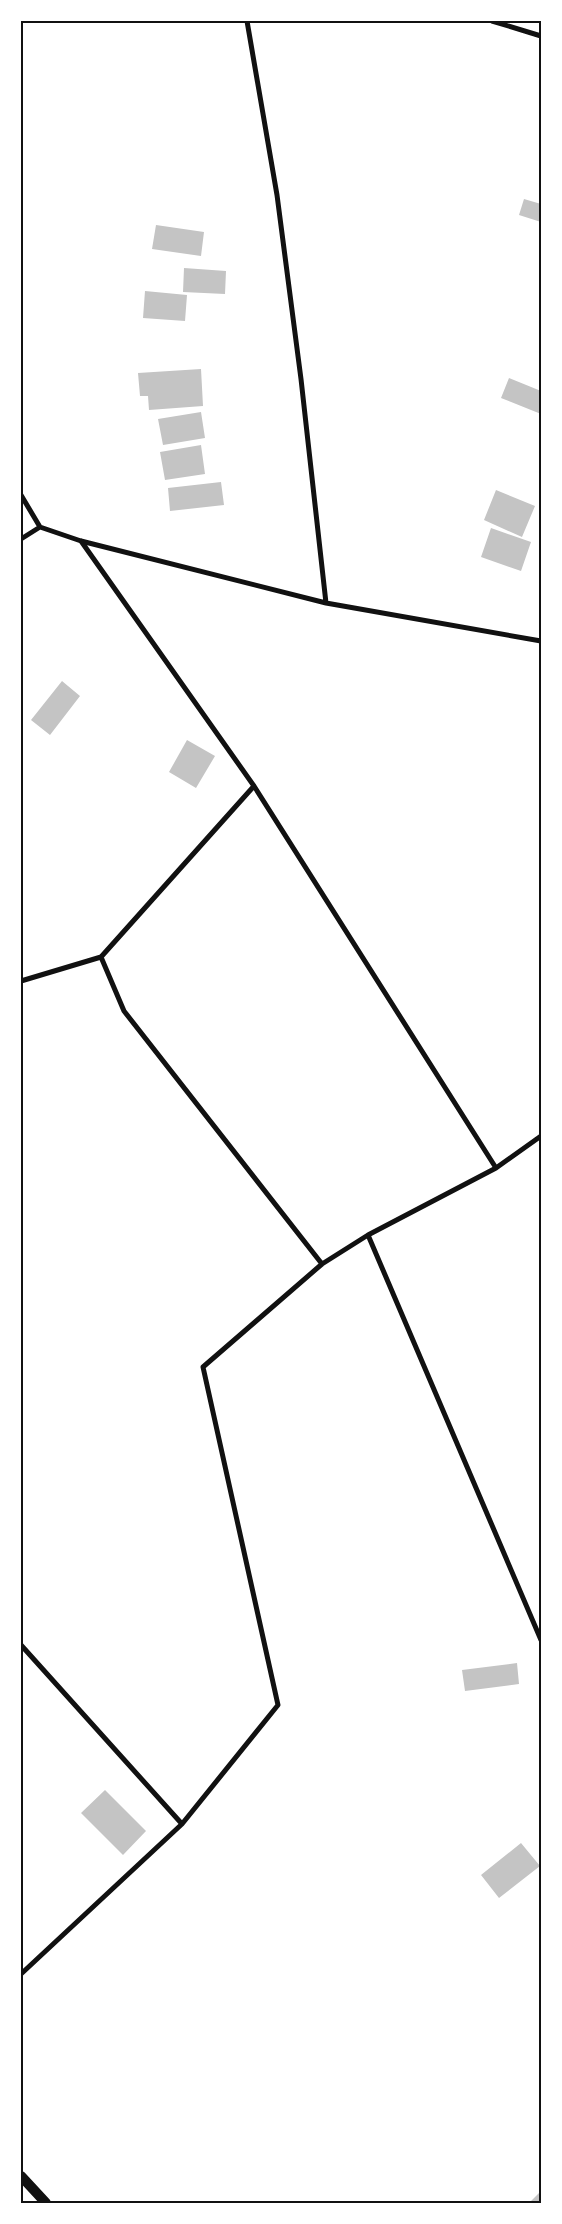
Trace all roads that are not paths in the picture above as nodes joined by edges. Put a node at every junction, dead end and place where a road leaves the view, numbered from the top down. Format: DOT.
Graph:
graph roads {
  1 [pos="247,21"];
  2 [pos="492,21"];
  3 [pos="541,36"];
  4 [pos="21,496"];
  5 [pos="40,527"];
  6 [pos="21,539"];
  7 [pos="81,541"];
  8 [pos="326,603"];
  9 [pos="541,641"];
  10 [pos="254,786"];
  11 [pos="101,957"];
  12 [pos="21,981"];
  13 [pos="540,1139"];
  14 [pos="496,1168"];
  15 [pos="368,1235"];
  16 [pos="322,1264"];
  17 [pos="541,1640"];
  18 [pos="21,1645"];
  19 [pos="182,1824"];
  20 [pos="22,1970"];
  21 [pos="21,2176"];
  22 [pos="46,2203"];
  1 -- 8 [label="street"];
  2 -- 3 [label="street"];
  4 -- 5 [label="street"];
  5 -- 6 [label="street"];
  5 -- 7 [label="street"];
  7 -- 8 [label="street"];
  7 -- 10 [label="street"];
  8 -- 9 [label="street"];
  10 -- 11 [label="street"];
  10 -- 14 [label="street"];
  11 -- 12 [label="street"];
  11 -- 16 [label="street"];
  13 -- 14 [label="street"];
  14 -- 15 [label="street"];
  15 -- 16 [label="street"];
  15 -- 17 [label="street"];
  16 -- 19 [label="street"];
  18 -- 19 [label="street"];
  19 -- 20 [label="street"];
  21 -- 22 [label="main road"];
}
